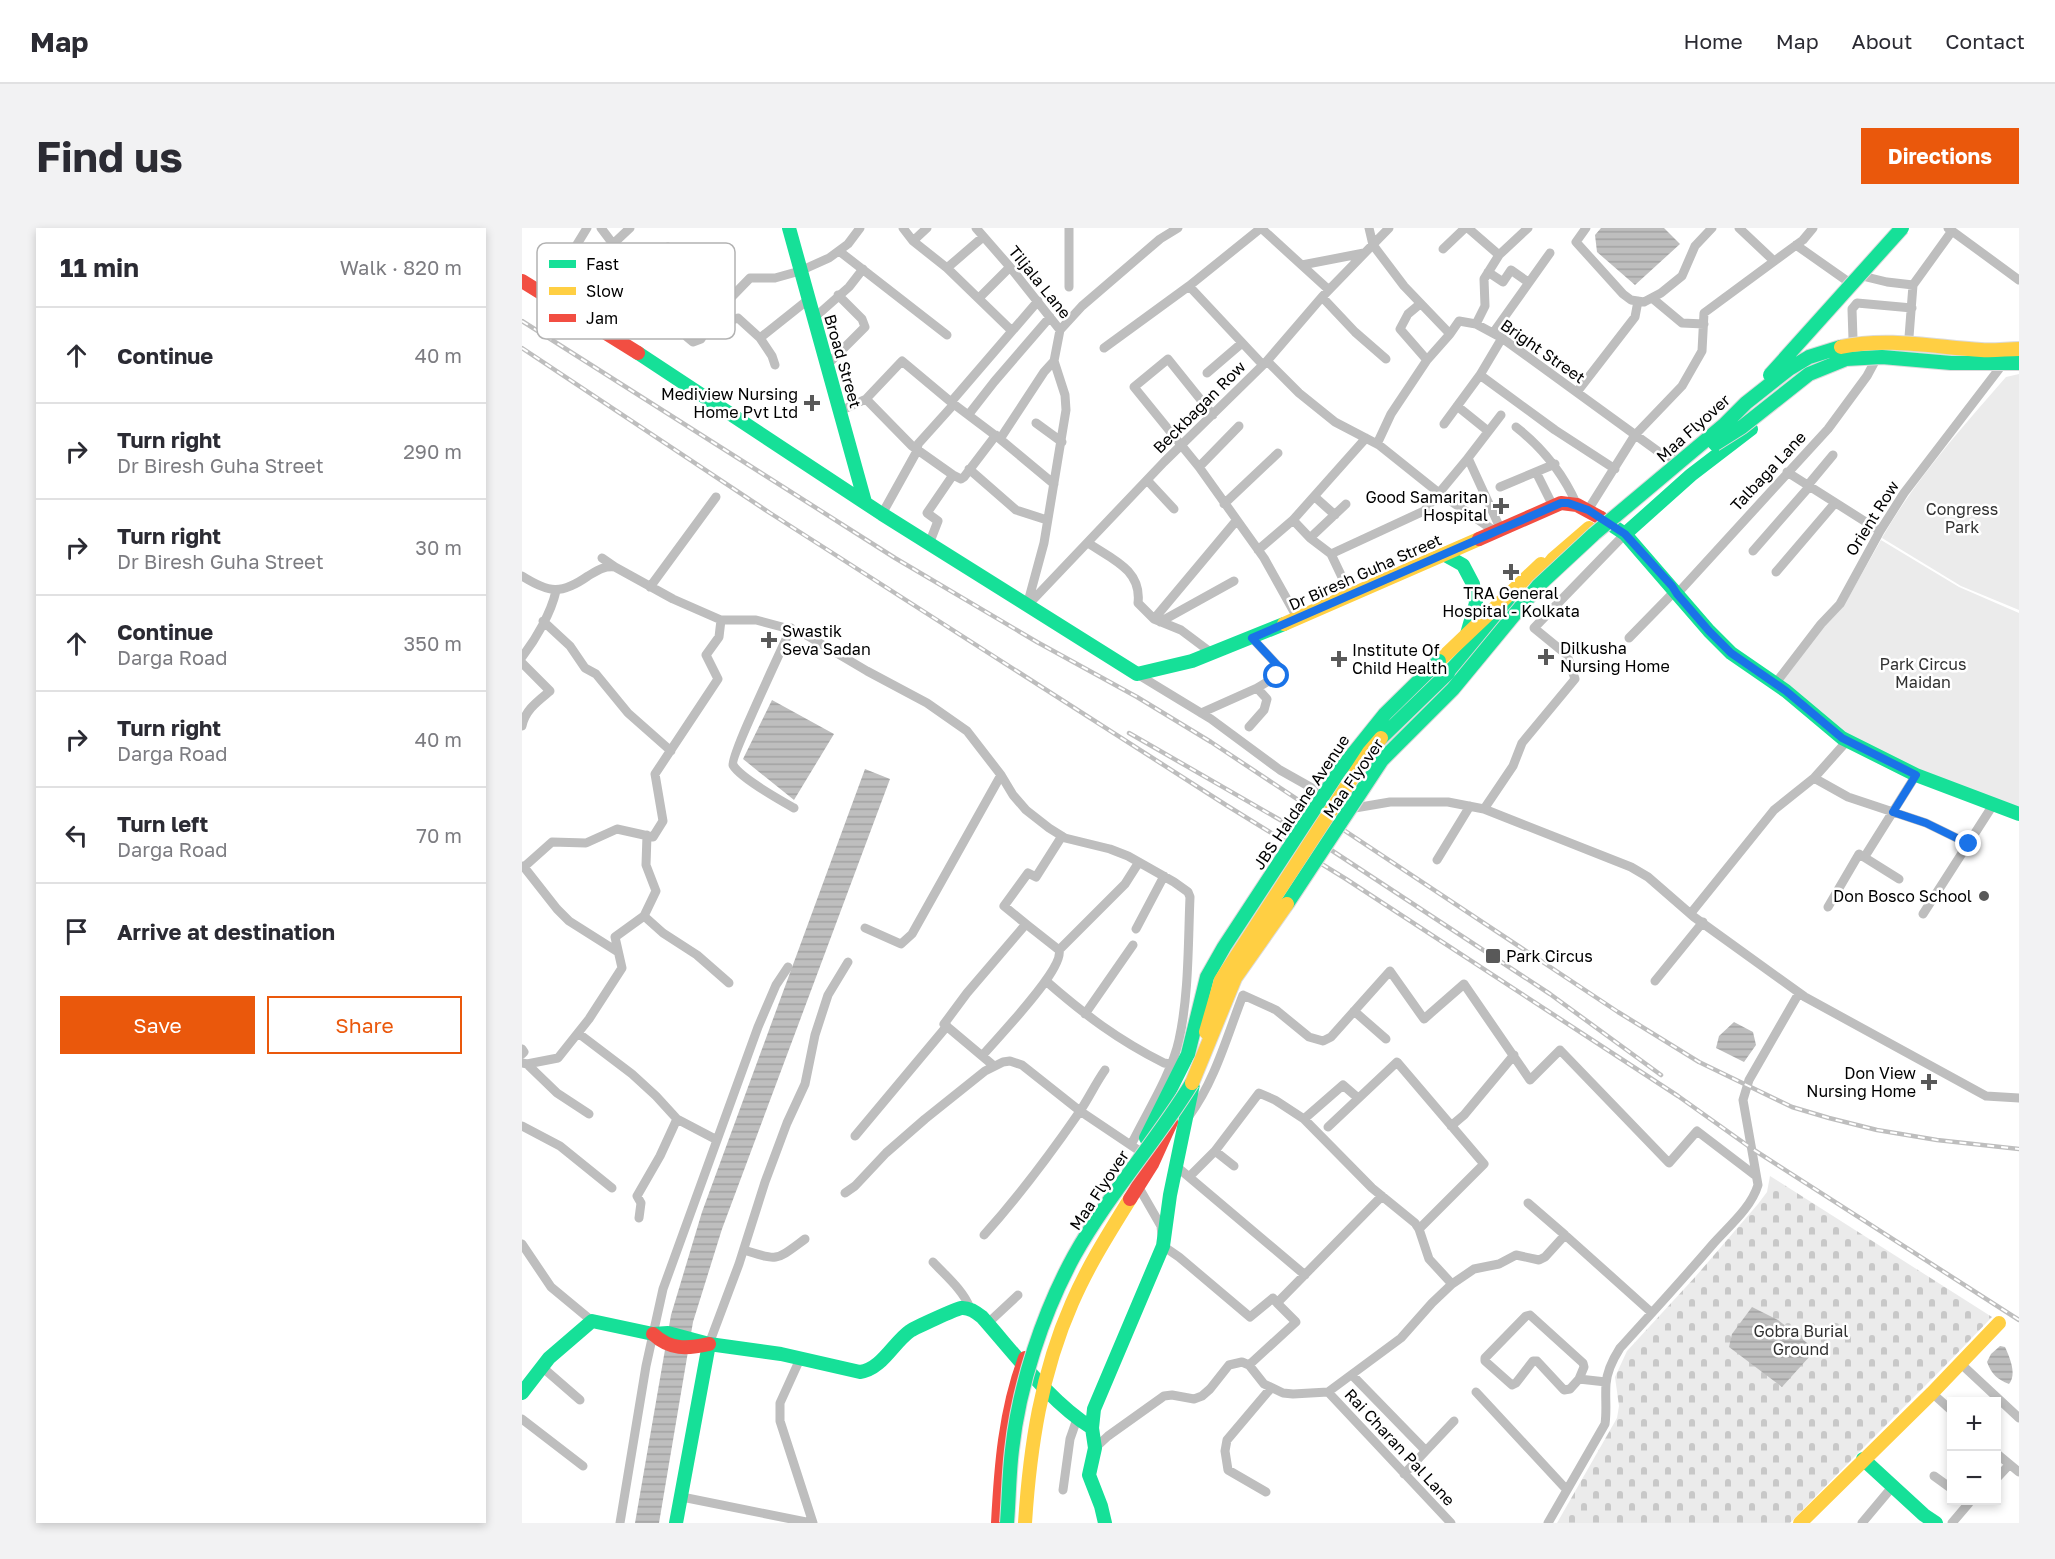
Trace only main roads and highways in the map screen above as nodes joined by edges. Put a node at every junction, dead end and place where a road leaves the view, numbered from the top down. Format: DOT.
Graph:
graph roads {
  1 [pos="789,228"];
  2 [pos="1897,228"];
  3 [pos="1902,228"];
  4 [pos="522,281"];
  5 [pos="537,290"];
  6 [pos="617,339"];
  7 [pos="2019,343"];
  8 [pos="1813,349"];
  9 [pos="2019,349"];
  10 [pos="2019,357"];
  11 [pos="2019,365"];
  12 [pos="1823,375"];
  13 [pos="1746,403"];
  14 [pos="1706,449"];
  15 [pos="865,502"];
  16 [pos="1601,518"];
  17 [pos="1625,534"];
  18 [pos="1445,555"];
  19 [pos="1552,559"];
  20 [pos="1466,636"];
  21 [pos="1443,667"];
  22 [pos="2019,814"];
  23 [pos="1194,1055"];
  24 [pos="1194,1073"];
  25 [pos="1999,1323"];
  26 [pos="709,1344"];
  27 [pos="1024,1362"];
  28 [pos="1042,1384"];
  29 [pos="522,1393"];
  30 [pos="1092,1428"];
  31 [pos="1863,1459"];
  32 [pos="676,1523"];
  33 [pos="998,1523"];
  34 [pos="1007,1523"];
  35 [pos="1018,1523"];
  36 [pos="1025,1523"];
  37 [pos="1105,1523"];
  38 [pos="1800,1523"];
  39 [pos="1936,1523"];
  1 -- 15 [label="main road, Broad Street"];
  2 -- 8 [label="main road"];
  3 -- 13 [label="main road, bridge"];
  4 -- 5 [label="main road"];
  6 -- 15 [label="main road"];
  7 -- 8 [label="main road"];
  8 -- 12 [label="main road"];
  8 -- 16 [label="main road"];
  9 -- 13 [label="main road, Maa Flyover, bridge"];
  10 -- 14 [label="main road, Maa Flyover, bridge"];
  11 -- 12 [label="main road, Maa Flyover"];
  11 -- 14 [label="main road, bridge"];
  12 -- 17 [label="main road, Maa Flyover"];
  13 -- 34 [label="main road, Maa Flyover, bridge"];
  14 -- 35 [label="main road, Maa Flyover"];
  15 -- 18 [label="main road, Dr Biresh Guha Street"];
  16 -- 17 [label="main road"];
  16 -- 18 [label="main road, Dr Biresh Guha Street"];
  16 -- 19 [label="main road"];
  17 -- 22 [label="main road"];
  18 -- 20 [label="main road"];
  19 -- 20 [label="main road"];
  19 -- 21 [label="main road"];
  20 -- 21 [label="main road"];
  21 -- 23 [label="main road, bridge"];
  23 -- 24 [label="main road"];
  23 -- 27 [label="main road"];
  24 -- 28 [label="main road"];
  24 -- 30 [label="main road"];
  25 -- 31 [label="main road"];
  26 -- 27 [label="main road"];
  26 -- 29 [label="main road"];
  26 -- 32 [label="main road"];
  27 -- 28 [label="main road"];
  27 -- 33 [label="main road"];
  28 -- 30 [label="main road"];
  28 -- 36 [label="main road"];
  30 -- 37 [label="main road"];
  31 -- 38 [label="main road"];
  31 -- 39 [label="main road"];
}
